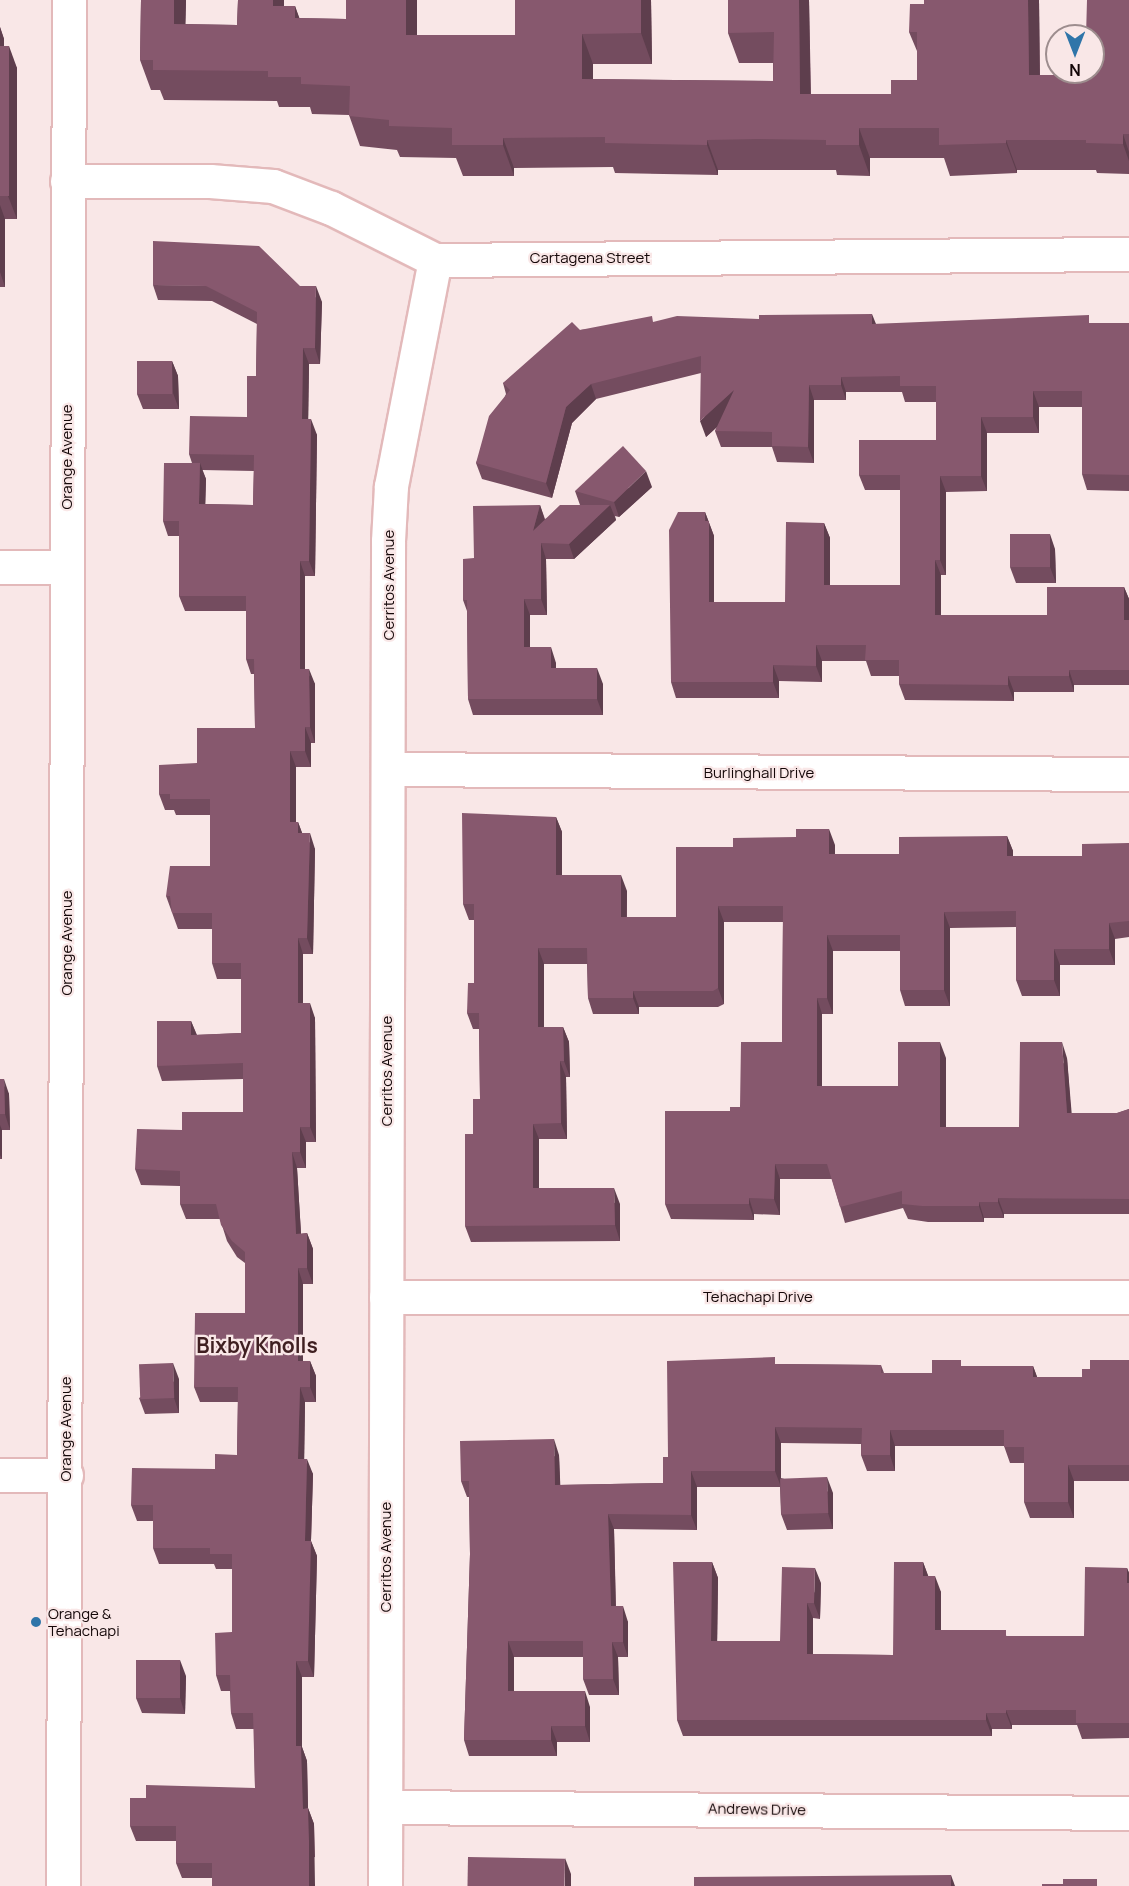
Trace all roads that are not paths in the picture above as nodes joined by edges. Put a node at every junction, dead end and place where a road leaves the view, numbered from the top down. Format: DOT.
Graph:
graph roads {
  1 [pos="69,0"];
  2 [pos="67,181"];
  3 [pos="1129,254"];
  4 [pos="435,260"];
  5 [pos="0,567"];
  6 [pos="67,567"];
  7 [pos="389,769"];
  8 [pos="1129,774"];
  9 [pos="386,1297"];
  10 [pos="1129,1297"];
  11 [pos="0,1475"];
  12 [pos="66,1475"];
  13 [pos="386,1807"];
  14 [pos="1129,1813"];
  15 [pos="63,1886"];
  16 [pos="385,1886"];
  1 -- 2 [label="street, Orange Avenue"];
  2 -- 4 [label="street, Cartagena Street"];
  2 -- 6 [label="street, Orange Avenue"];
  3 -- 4 [label="street, Cartagena Street"];
  4 -- 7 [label="street, Cerritos Avenue"];
  5 -- 6 [label="street"];
  6 -- 12 [label="street, Orange Avenue"];
  7 -- 8 [label="street, Burlinghall Drive"];
  7 -- 9 [label="street, Cerritos Avenue"];
  9 -- 10 [label="street, Tehachapi Drive"];
  9 -- 13 [label="street, Cerritos Avenue"];
  11 -- 12 [label="street"];
  12 -- 15 [label="street, Orange Avenue"];
  13 -- 14 [label="street, Andrews Drive"];
  13 -- 16 [label="street, Cerritos Avenue"];
}
